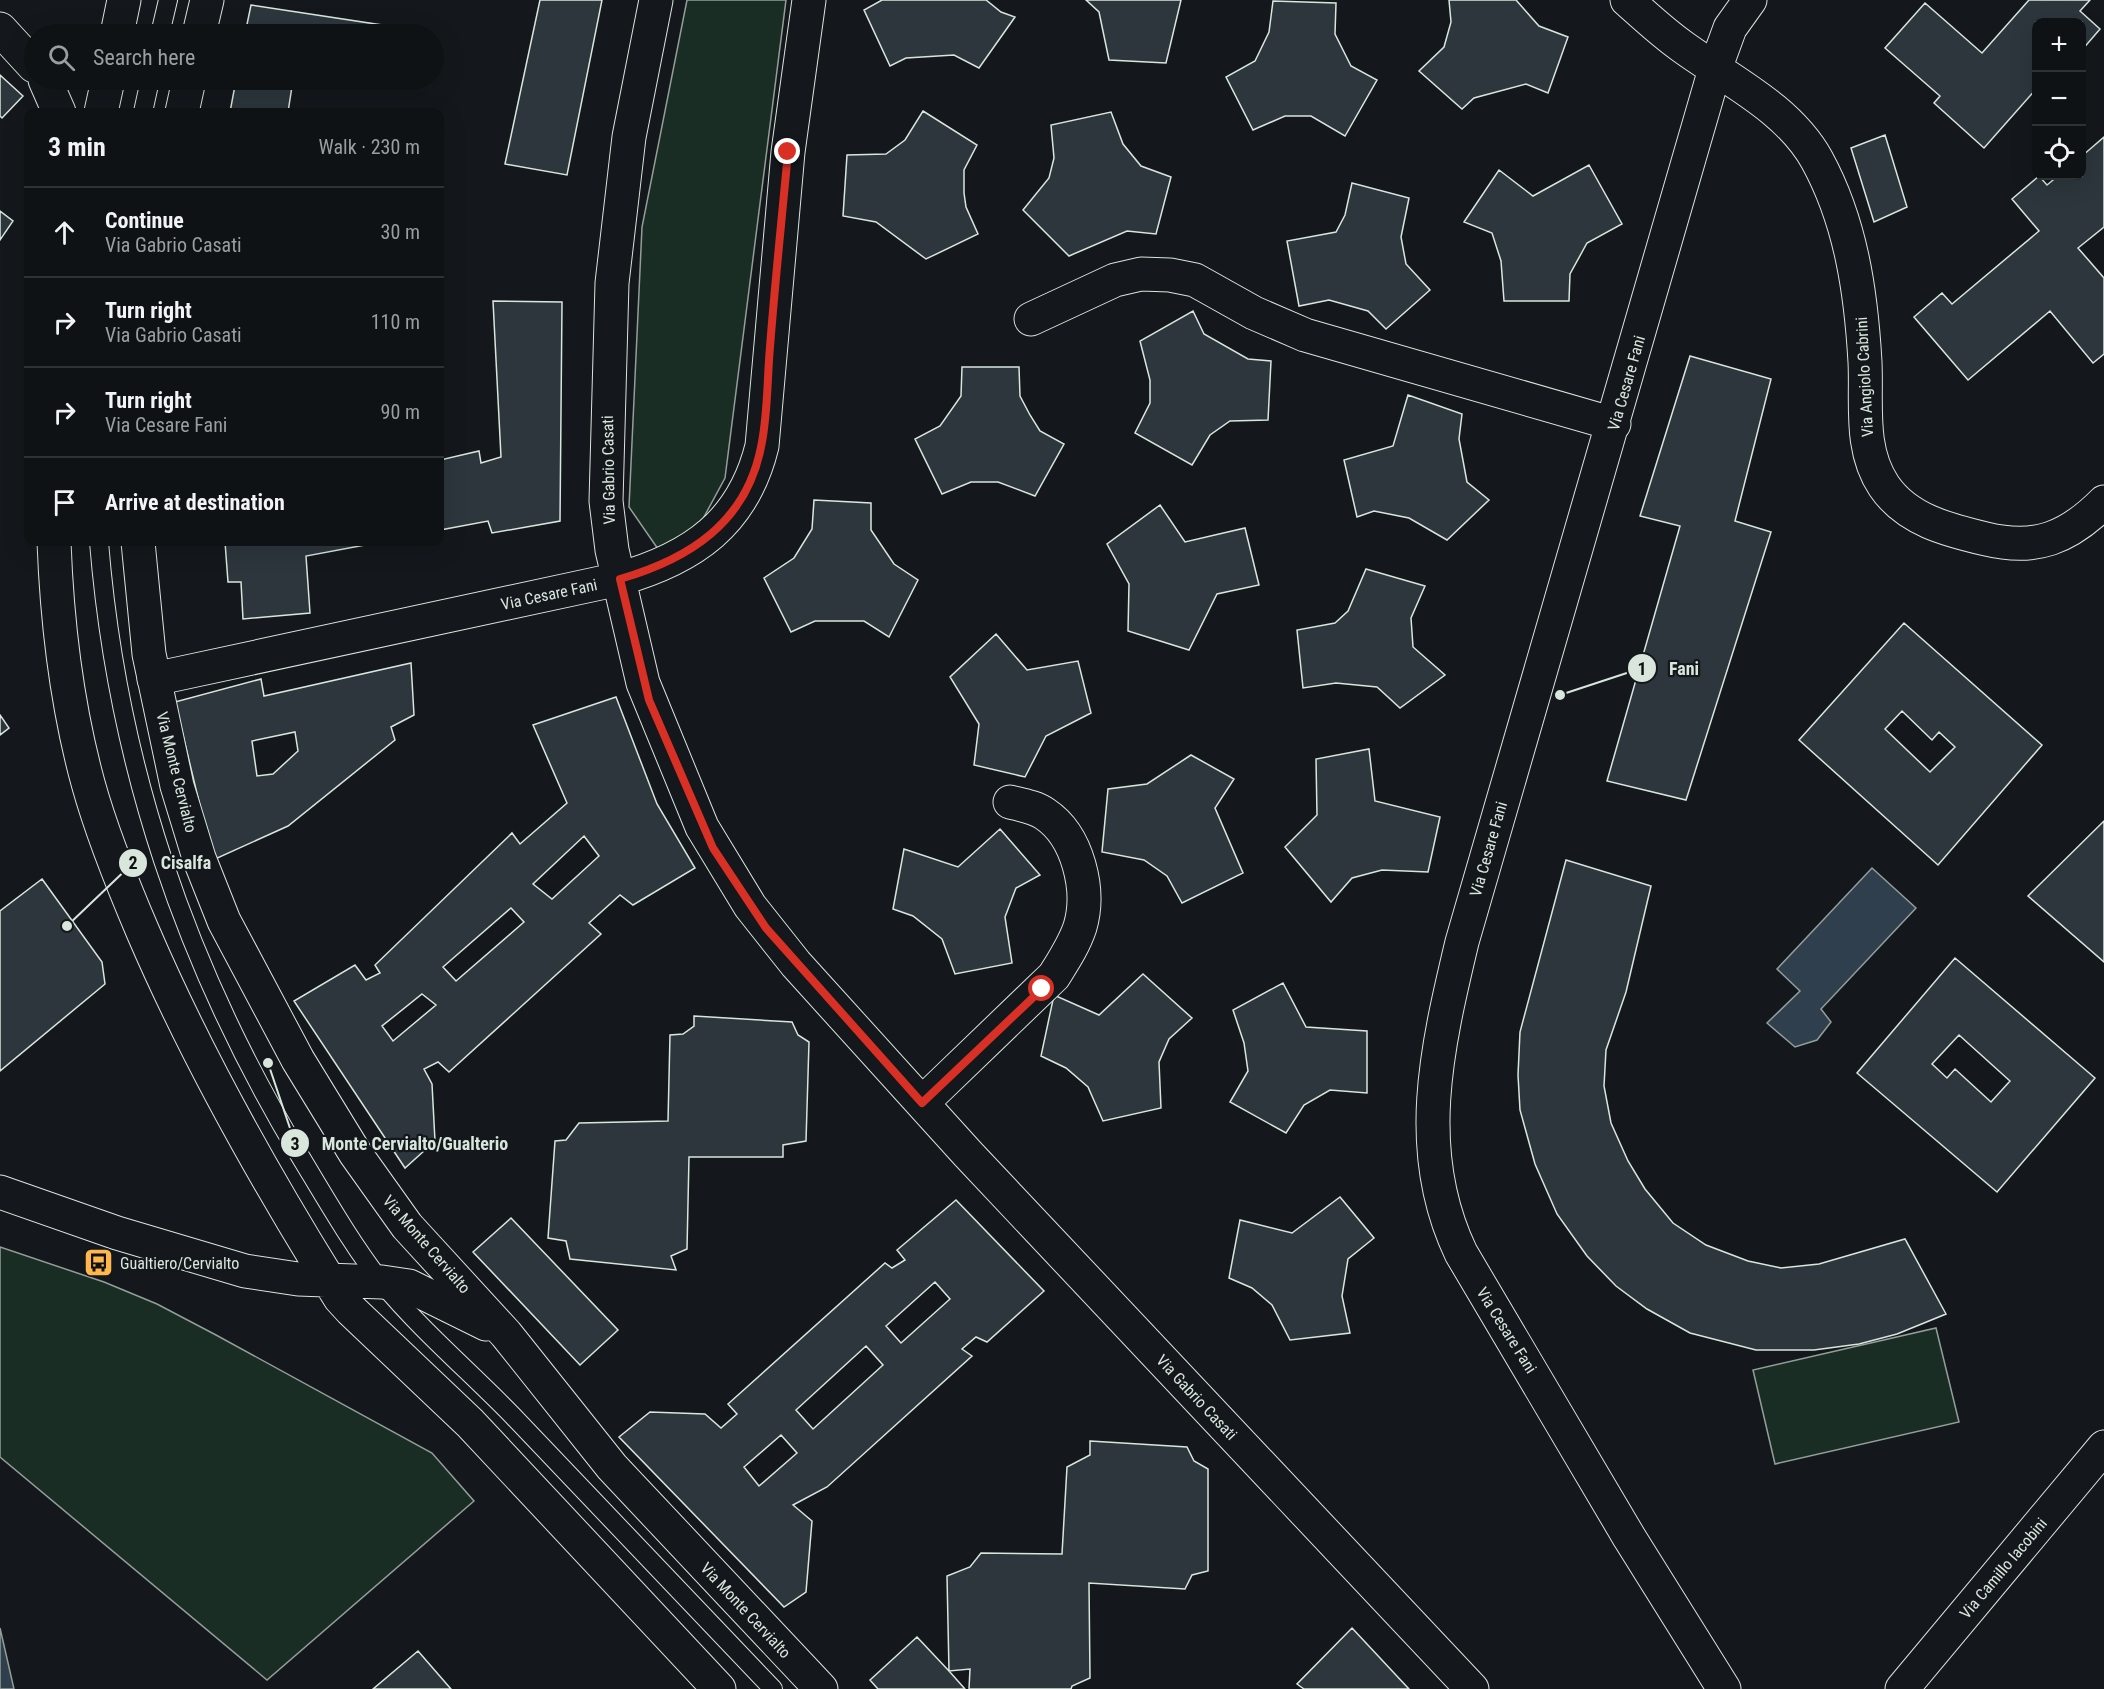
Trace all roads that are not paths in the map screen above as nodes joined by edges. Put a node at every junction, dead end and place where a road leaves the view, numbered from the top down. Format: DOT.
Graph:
graph roads {
  1 [pos="124,0"];
  2 [pos="168,0"];
  3 [pos="207,0"];
  4 [pos="656,0"];
  5 [pos="809,0"];
  6 [pos="1627,0"];
  7 [pos="1750,0"];
  8 [pos="119,24"];
  9 [pos="162,24"];
  10 [pos="201,24"];
  11 [pos="0,29"];
  12 [pos="24,55"];
  13 [pos="1715,69"];
  14 [pos="49,90"];
  15 [pos="106,90"];
  16 [pos="148,90"];
  17 [pos="187,90"];
  18 [pos="57,108"];
  19 [pos="102,108"];
  20 [pos="144,108"];
  21 [pos="183,108"];
  22 [pos="1031,319"];
  23 [pos="1614,424"];
  24 [pos="2104,502"];
  25 [pos="54,546"];
  26 [pos="99,546"];
  27 [pos="138,546"];
  28 [pos="620,579"];
  29 [pos="154,679"];
  30 [pos="1010,802"];
  31 [pos="922,1103"];
  32 [pos="0,1192"];
  33 [pos="330,1282"];
  34 [pos="382,1282"];
  35 [pos="506,1335"];
  36 [pos="2104,1447"];
  37 [pos="719,1689"];
  38 [pos="772,1689"];
  39 [pos="821,1689"];
  40 [pos="1472,1689"];
  41 [pos="1724,1689"];
  42 [pos="1902,1689"];
  1 -- 8 [label="street"];
  2 -- 9 [label="lane"];
  3 -- 10 [label="street"];
  4 -- 28 [label="street, Via Gabrio Casati"];
  5 -- 28 [label="street, Via Cesare Fani"];
  6 -- 13 [label="street"];
  7 -- 13 [label="street, Via Cesare Fani"];
  11 -- 12 [label="street"];
  13 -- 23 [label="street, Via Cesare Fani"];
  13 -- 24 [label="street, Via Angiolo Cabrini"];
  14 -- 18 [label="street"];
  15 -- 19 [label="street"];
  16 -- 20 [label="lane"];
  17 -- 21 [label="street"];
  22 -- 23 [label="street"];
  23 -- 41 [label="street, Via Cesare Fani"];
  25 -- 33 [label="street"];
  26 -- 34 [label="lane"];
  27 -- 29 [label="street, Via Monte Cervialto"];
  28 -- 29 [label="street, Via Cesare Fani"];
  28 -- 31 [label="street, Via Gabrio Casati"];
  29 -- 35 [label="street, Via Monte Cervialto"];
  30 -- 31 [label="street"];
  31 -- 40 [label="street, Via Gabrio Casati"];
  32 -- 33 [label="street"];
  33 -- 34 [label="street"];
  33 -- 37 [label="street"];
  34 -- 35 [label="street"];
  34 -- 38 [label="lane"];
  35 -- 39 [label="street, Via Monte Cervialto"];
  36 -- 42 [label="street, Via Camillo Iacobini"];
}
